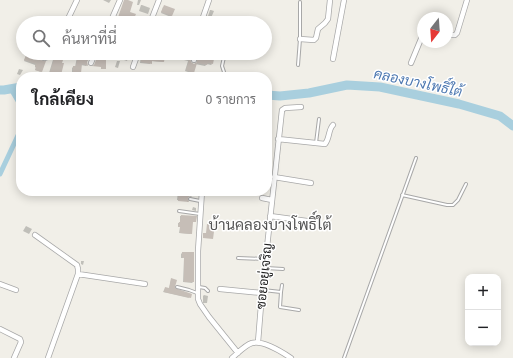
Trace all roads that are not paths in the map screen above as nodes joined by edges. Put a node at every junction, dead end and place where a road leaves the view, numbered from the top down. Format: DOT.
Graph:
graph roads {
  1 [pos="77,0"];
  2 [pos="120,0"];
  3 [pos="159,0"];
  4 [pos="209,0"];
  5 [pos="330,0"];
  6 [pos="344,0"];
  7 [pos="467,0"];
  8 [pos="300,2"];
  9 [pos="69,16"];
  10 [pos="113,16"];
  11 [pos="153,16"];
  12 [pos="204,16"];
  13 [pos="453,35"];
  14 [pos="300,39"];
  15 [pos="417,48"];
  16 [pos="333,59"];
  17 [pos="92,60"];
  18 [pos="136,60"];
  19 [pos="223,60"];
  20 [pos="411,62"];
  21 [pos="91,63"];
  22 [pos="298,65"];
  23 [pos="133,67"];
  24 [pos="224,72"];
  25 [pos="302,107"];
  26 [pos="319,119"];
  27 [pos="333,125"];
  28 [pos="278,139"];
  29 [pos="316,143"];
  30 [pos="416,158"];
  31 [pos="274,177"];
  32 [pos="311,183"];
  33 [pos="466,184"];
  34 [pos="402,195"];
  35 [pos="202,196"];
  36 [pos="262,198"];
  37 [pos="190,199"];
  38 [pos="272,200"];
  39 [pos="201,201"];
  40 [pos="179,211"];
  41 [pos="200,214"];
  42 [pos="270,216"];
  43 [pos="307,221"];
  44 [pos="35,235"];
  45 [pos="238,258"];
  46 [pos="265,259"];
  47 [pos="264,268"];
  48 [pos="283,269"];
  49 [pos="78,274"];
  50 [pos="0,284"];
  51 [pos="145,284"];
  52 [pos="282,285"];
  53 [pos="197,286"];
  54 [pos="177,287"];
  55 [pos="220,289"];
  56 [pos="16,290"];
  57 [pos="262,291"];
  58 [pos="208,292"];
  59 [pos="281,292"];
  60 [pos="197,293"];
  61 [pos="299,310"];
  62 [pos="0,330"];
  63 [pos="258,342"];
  64 [pos="238,352"];
  65 [pos="14,358"];
  66 [pos="48,358"];
  67 [pos="232,358"];
  68 [pos="291,358"];
  69 [pos="344,358"];
  1 -- 9 [label="street"];
  2 -- 10 [label="street"];
  3 -- 11 [label="street"];
  4 -- 12 [label="street"];
  5 -- 14 [label="street"];
  6 -- 16 [label="street"];
  7 -- 13 [label="street"];
  8 -- 14 [label="lane"];
  14 -- 22 [label="lane"];
  15 -- 20 [label="street"];
  17 -- 21 [label="street"];
  18 -- 23 [label="street"];
  19 -- 24 [label="lane"];
  25 -- 28 [label="street, ซอยอยู่เจริญ"];
  26 -- 29 [label="lane"];
  27 -- 29 [label="street"];
  28 -- 29 [label="street"];
  28 -- 31 [label="street, ซอยอยู่เจริญ"];
  30 -- 34 [label="lane"];
  31 -- 32 [label="street"];
  31 -- 38 [label="street, ซอยอยู่เจริญ"];
  33 -- 34 [label="lane"];
  34 -- 69 [label="lane"];
  35 -- 39 [label="street"];
  36 -- 38 [label="street"];
  37 -- 39 [label="lane"];
  38 -- 42 [label="street, ซอยอยู่เจริญ"];
  39 -- 41 [label="street"];
  40 -- 41 [label="lane"];
  41 -- 53 [label="street"];
  42 -- 43 [label="street"];
  42 -- 46 [label="street, ซอยอยู่เจริญ"];
  44 -- 49 [label="street"];
  45 -- 46 [label="lane"];
  46 -- 47 [label="street, ซอยอยู่เจริญ"];
  47 -- 48 [label="lane"];
  47 -- 57 [label="street, ซอยอยู่เจริญ"];
  49 -- 51 [label="street"];
  49 -- 66 [label="street"];
  50 -- 56 [label="street"];
  52 -- 59 [label="lane"];
  53 -- 58 [label="lane"];
  53 -- 60 [label="street"];
  54 -- 60 [label="lane"];
  55 -- 57 [label="street"];
  57 -- 59 [label="lane"];
  57 -- 63 [label="street, ซอยอยู่เจริญ"];
  59 -- 61 [label="lane"];
  60 -- 64 [label="street"];
  62 -- 65 [label="street"];
  63 -- 64 [label="street"];
  63 -- 68 [label="street"];
  64 -- 67 [label="street"];
}
